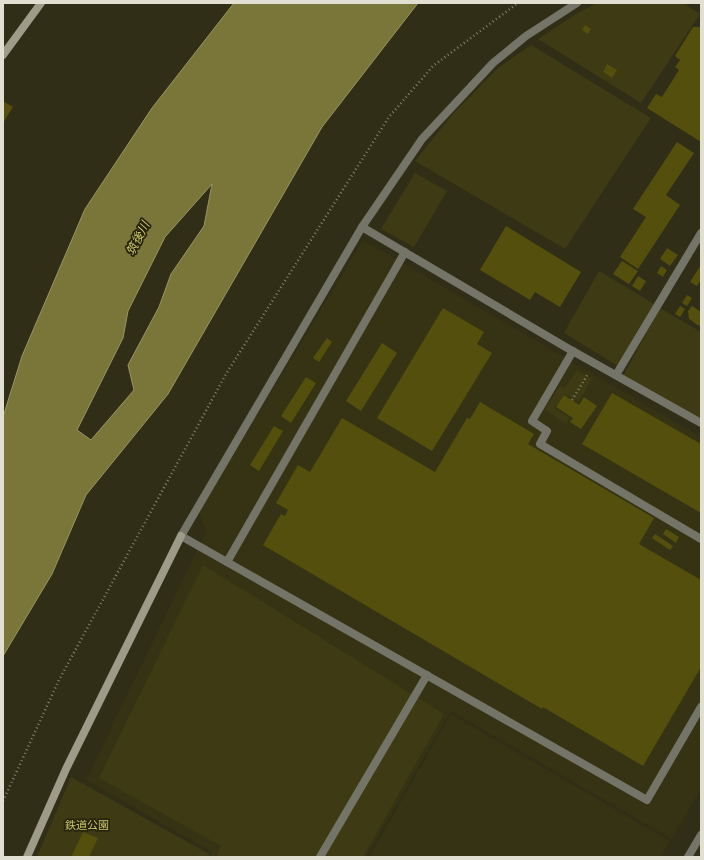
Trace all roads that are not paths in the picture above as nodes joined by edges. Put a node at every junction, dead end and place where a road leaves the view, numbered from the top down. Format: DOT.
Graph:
graph roads {
  1 [pos="41,3"];
  2 [pos="577,3"];
  3 [pos="3,55"];
  4 [pos="362,227"];
  5 [pos="701,233"];
  6 [pos="405,252"];
  7 [pos="573,351"];
  8 [pos="616,375"];
  9 [pos="701,423"];
  10 [pos="181,536"];
  11 [pos="701,539"];
  12 [pos="227,562"];
  13 [pos="427,676"];
  14 [pos="701,707"];
  15 [pos="701,835"];
  16 [pos="27,857"];
  17 [pos="320,857"];
  18 [pos="688,857"];
  1 -- 3 [label="street"];
  2 -- 4 [label="street"];
  4 -- 6 [label="street"];
  4 -- 10 [label="street"];
  5 -- 8 [label="street"];
  6 -- 7 [label="street"];
  6 -- 12 [label="street"];
  7 -- 8 [label="street"];
  7 -- 11 [label="street"];
  8 -- 9 [label="street"];
  10 -- 12 [label="street"];
  10 -- 16 [label="street"];
  12 -- 13 [label="street"];
  13 -- 14 [label="street"];
  13 -- 17 [label="street"];
  15 -- 18 [label="street"];
}
